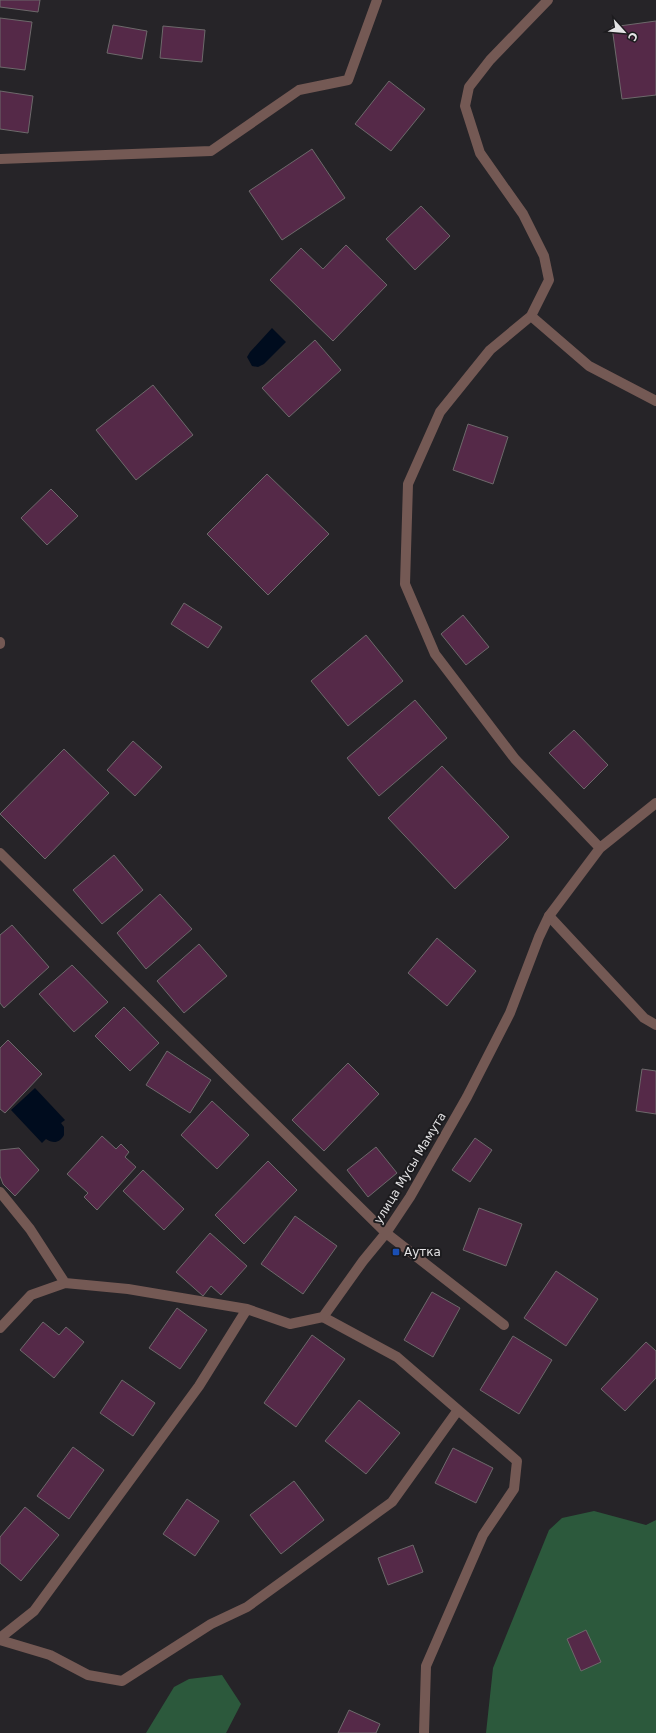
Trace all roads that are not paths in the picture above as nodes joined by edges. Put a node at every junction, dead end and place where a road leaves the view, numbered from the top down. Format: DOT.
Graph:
graph roads {
  1 [pos="377,0"];
  2 [pos="548,0"];
  3 [pos="0,159"];
  4 [pos="531,316"];
  5 [pos="656,401"];
  6 [pos="656,803"];
  7 [pos="600,848"];
  8 [pos="0,853"];
  9 [pos="549,916"];
  10 [pos="656,1024"];
  11 [pos="0,1192"];
  12 [pos="386,1233"];
  13 [pos="65,1283"];
  14 [pos="247,1309"];
  15 [pos="323,1317"];
  16 [pos="504,1324"];
  17 [pos="0,1328"];
  18 [pos="458,1410"];
  19 [pos="0,1639"];
  20 [pos="424,1733"];
  1 -- 3 [label="street"];
  2 -- 4 [label="street"];
  4 -- 5 [label="street"];
  4 -- 7 [label="street"];
  6 -- 7 [label="street, улица Мусы Мамута"];
  7 -- 9 [label="street, улица Мусы Мамута"];
  8 -- 12 [label="street"];
  9 -- 10 [label="street"];
  9 -- 12 [label="street, улица Мусы Мамута"];
  11 -- 13 [label="street"];
  12 -- 15 [label="street, улица Мусы Мамута"];
  12 -- 16 [label="street"];
  13 -- 14 [label="street"];
  13 -- 17 [label="street"];
  14 -- 15 [label="street"];
  14 -- 19 [label="street"];
  15 -- 18 [label="street"];
  18 -- 19 [label="street"];
  18 -- 20 [label="street"];
}
